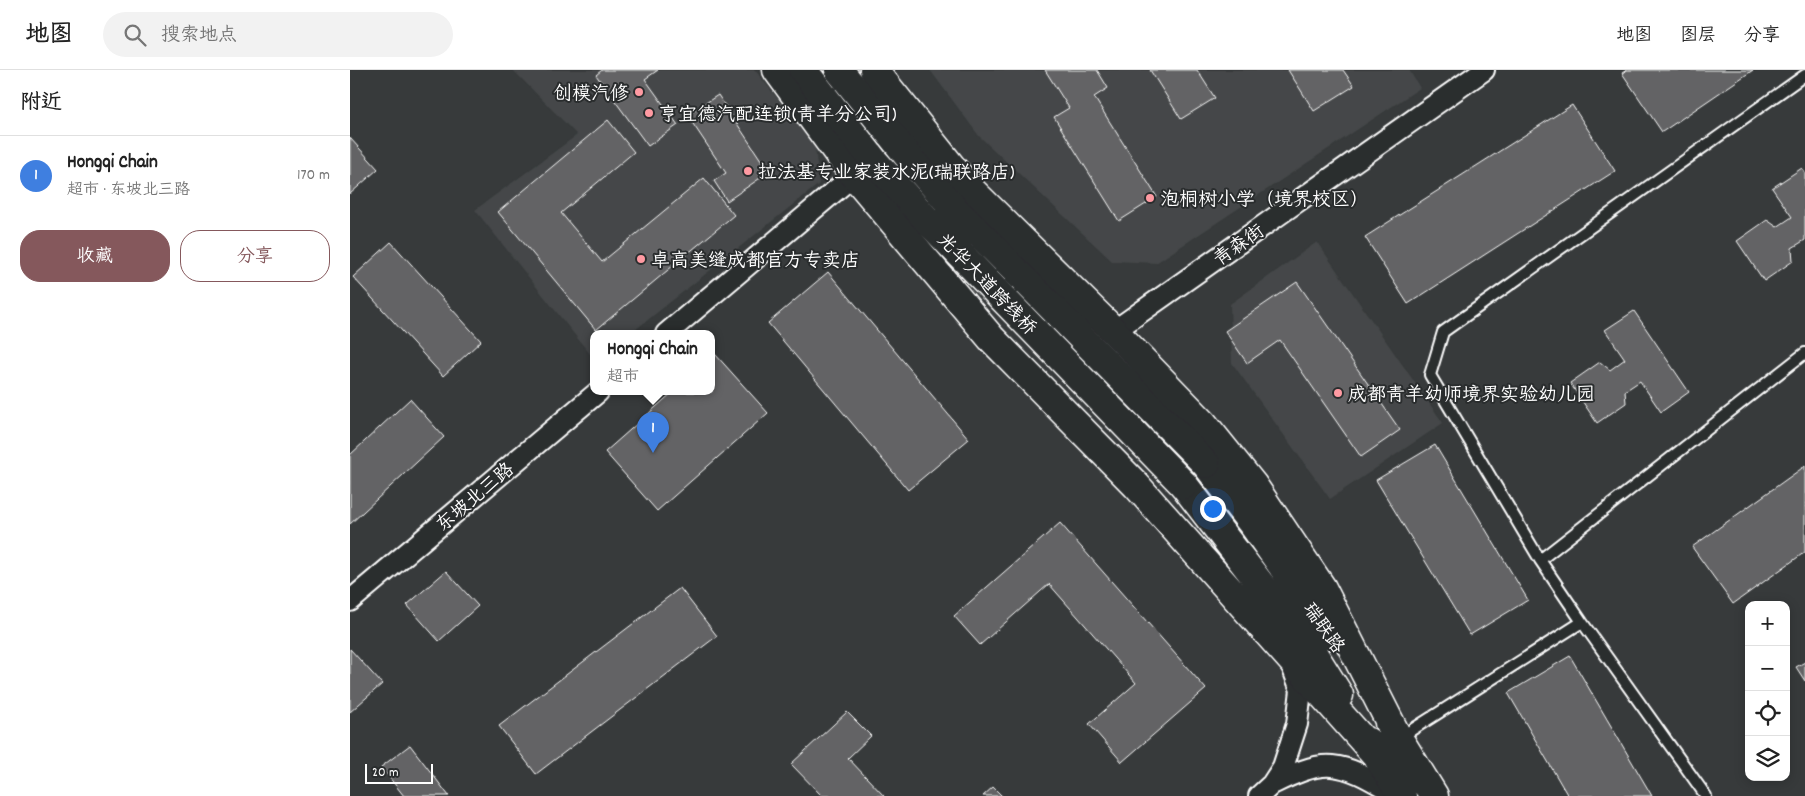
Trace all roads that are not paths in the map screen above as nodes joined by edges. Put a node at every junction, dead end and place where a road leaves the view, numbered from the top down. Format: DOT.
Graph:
graph roads {
  1 [pos="777,70"];
  2 [pos="802,70"];
  3 [pos="839,70"];
  4 [pos="874,70"];
  5 [pos="1484,70"];
  6 [pos="1805,75"];
  7 [pos="854,175"];
  8 [pos="671,330"];
  9 [pos="1114,331"];
  10 [pos="1805,353"];
  11 [pos="594,395"];
  12 [pos="1206,464"];
  13 [pos="1184,485"];
  14 [pos="1540,560"];
  15 [pos="350,601"];
  16 [pos="1582,622"];
  17 [pos="1289,658"];
  18 [pos="1398,738"];
  19 [pos="1377,756"];
  20 [pos="1266,790"];
  21 [pos="1401,796"];
  22 [pos="1434,796"];
  23 [pos="1706,796"];
  1 -- 7 [label="main road"];
  2 -- 13 [label="main road, 光华大道跨线桥"];
  3 -- 12 [label="main road, 光华大道跨线桥"];
  4 -- 9 [label="main road"];
  5 -- 9 [label="street, 青森街"];
  6 -- 14 [label="lane"];
  7 -- 8 [label="street"];
  7 -- 17 [label="main road"];
  9 -- 18 [label="main road"];
  10 -- 14 [label="lane"];
  11 -- 15 [label="street, 东坡北三路"];
  12 -- 18 [label="main road, 瑞联路"];
  13 -- 19 [label="main road, 瑞联路"];
  14 -- 16 [label="lane"];
  16 -- 18 [label="lane"];
  16 -- 23 [label="lane"];
  17 -- 19 [label="main road"];
  17 -- 20 [label="street"];
  18 -- 22 [label="main road, 瑞联路"];
  19 -- 21 [label="main road, 瑞联路"];
  20 -- 21 [label="street"];
}
